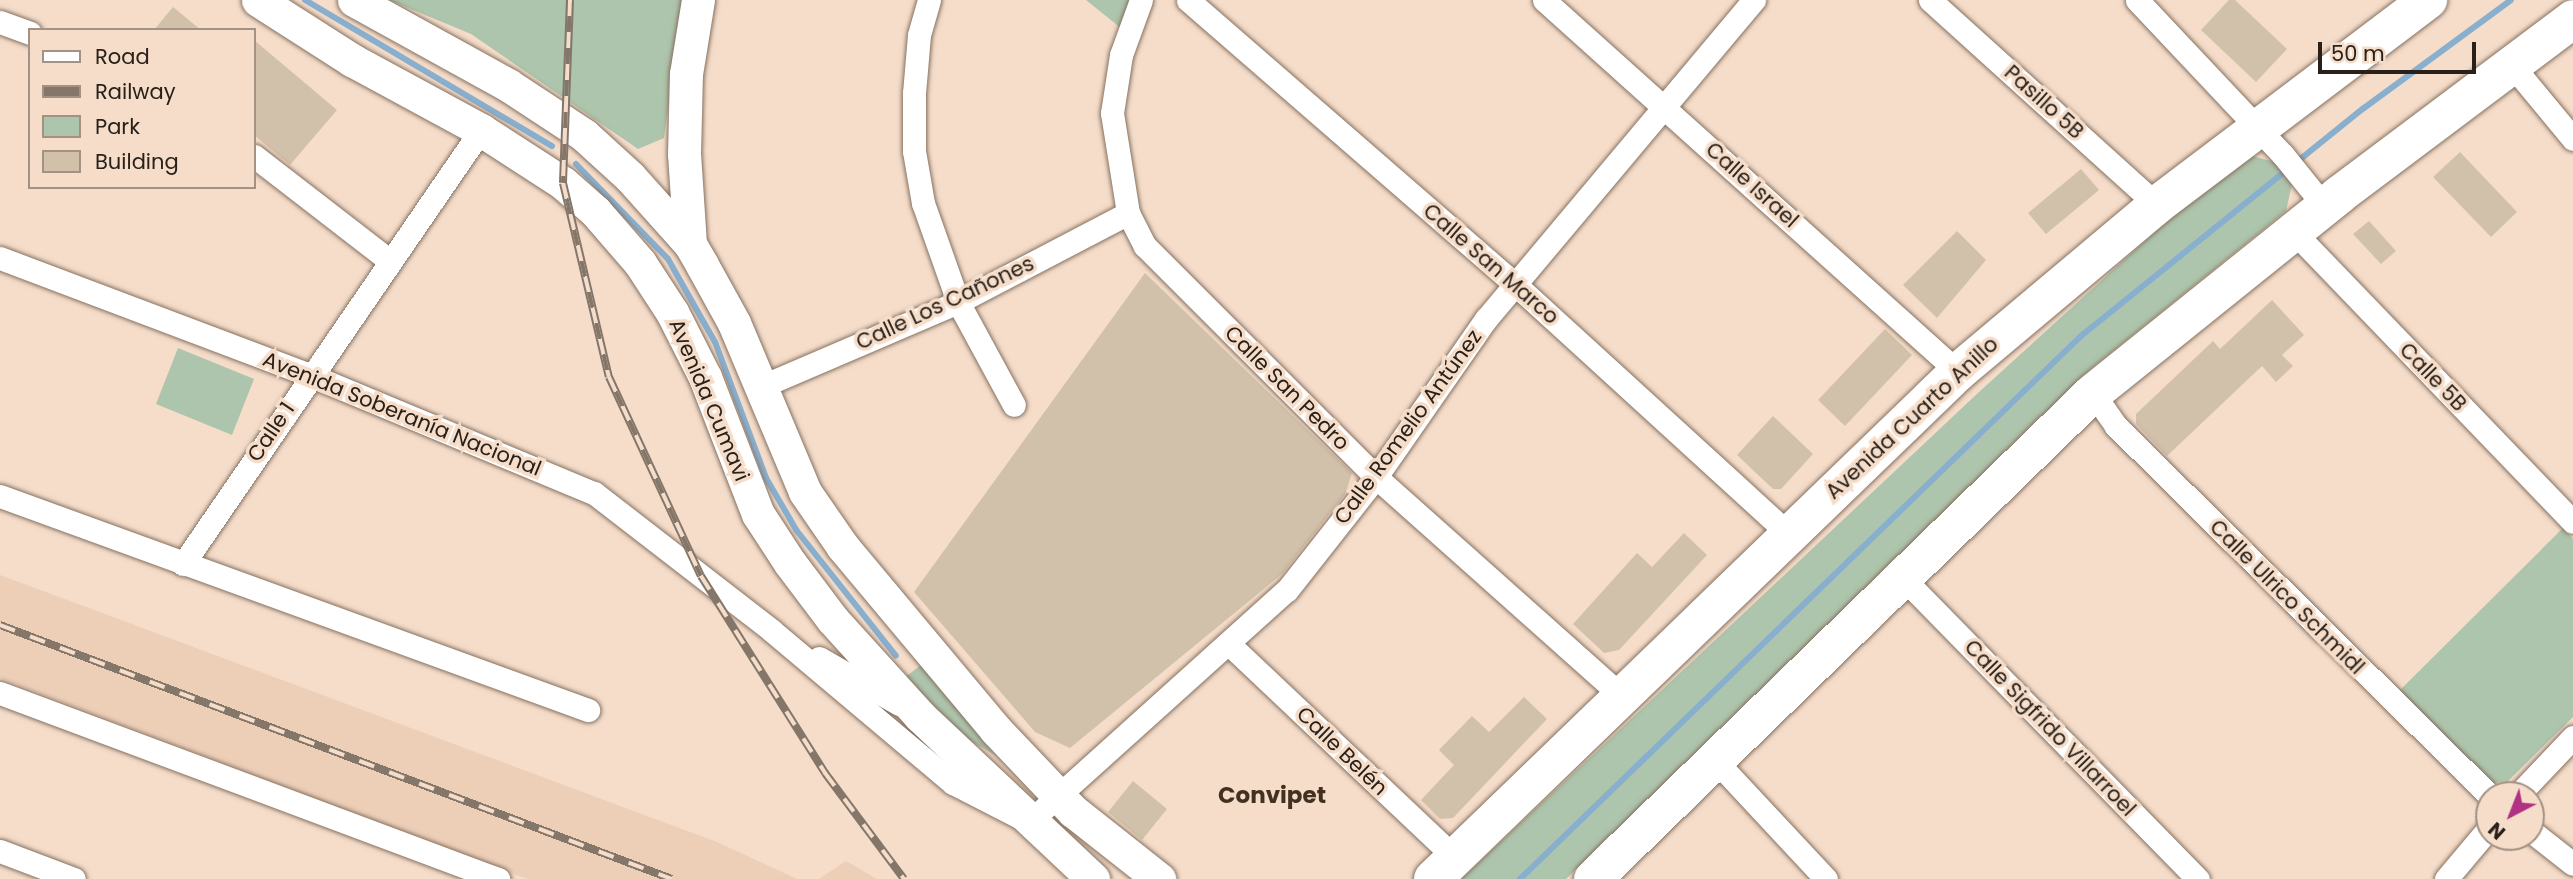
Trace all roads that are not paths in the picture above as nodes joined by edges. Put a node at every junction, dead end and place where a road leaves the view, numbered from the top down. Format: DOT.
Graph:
graph roads {
  1 [pos="258,0"];
  2 [pos="354,0"];
  3 [pos="698,0"];
  4 [pos="929,0"];
  5 [pos="1141,0"];
  6 [pos="1188,0"];
  7 [pos="1544,0"];
  8 [pos="1754,0"];
  9 [pos="1930,0"];
  10 [pos="2137,0"];
  11 [pos="2428,0"];
  12 [pos="2573,19"];
  13 [pos="0,22"];
  14 [pos="28,32"];
  15 [pos="2511,64"];
  16 [pos="1663,103"];
  17 [pos="481,130"];
  18 [pos="2573,139"];
  19 [pos="2271,141"];
  20 [pos="256,158"];
  21 [pos="2157,205"];
  22 [pos="2325,206"];
  23 [pos="1128,214"];
  24 [pos="2294,232"];
  25 [pos="690,244"];
  26 [pos="0,258"];
  27 [pos="390,261"];
  28 [pos="1516,285"];
  29 [pos="958,302"];
  30 [pos="1958,372"];
  31 [pos="310,375"];
  32 [pos="760,387"];
  33 [pos="2093,393"];
  34 [pos="1014,405"];
  35 [pos="1376,477"];
  36 [pos="0,496"];
  37 [pos="2573,522"];
  38 [pos="1789,534"];
  39 [pos="183,564"];
  40 [pos="1902,577"];
  41 [pos="771,630"];
  42 [pos="918,638"];
  43 [pos="1229,644"];
  44 [pos="876,667"];
  45 [pos="0,693"];
  46 [pos="1623,697"];
  47 [pos="589,710"];
  48 [pos="920,716"];
  49 [pos="2573,737"];
  50 [pos="1715,760"];
  51 [pos="2475,781"];
  52 [pos="2531,781"];
  53 [pos="1058,794"];
  54 [pos="1029,822"];
  55 [pos="2545,842"];
  56 [pos="2475,845"];
  57 [pos="0,851"];
  58 [pos="2573,864"];
  59 [pos="1444,868"];
  60 [pos="74,879"];
  61 [pos="498,879"];
  62 [pos="1093,879"];
  63 [pos="1159,879"];
  64 [pos="1593,879"];
  65 [pos="1826,879"];
  66 [pos="2198,879"];
  67 [pos="2446,879"];
  1 -- 17 [label="main road, Avenida Cumavi"];
  2 -- 25 [label="main road"];
  3 -- 25 [label="main road"];
  4 -- 29 [label="street"];
  5 -- 23 [label="street, Calle San Pedro"];
  6 -- 28 [label="street, Calle San Marco"];
  7 -- 16 [label="street, Calle Israel"];
  8 -- 16 [label="street, Calle Romelio Antúnez"];
  9 -- 21 [label="street, Pasillo 5B"];
  10 -- 19 [label="street"];
  11 -- 19 [label="highway, Avenida Cuarto Anillo"];
  12 -- 15 [label="highway"];
  13 -- 14 [label="street"];
  15 -- 18 [label="street"];
  15 -- 22 [label="highway"];
  16 -- 28 [label="street, Calle Romelio Antúnez"];
  16 -- 30 [label="street, Calle Israel"];
  17 -- 27 [label="street, Calle 1"];
  17 -- 44 [label="main road, Avenida Cumavi"];
  19 -- 21 [label="highway, Avenida Cuarto Anillo"];
  19 -- 22 [label="street"];
  20 -- 27 [label="street"];
  21 -- 30 [label="highway, Avenida Cuarto Anillo"];
  22 -- 24 [label="highway"];
  23 -- 29 [label="street, Calle Los Cañones"];
  23 -- 35 [label="street, Calle San Pedro"];
  24 -- 33 [label="highway"];
  24 -- 37 [label="street, Calle 5B"];
  25 -- 32 [label="main road"];
  26 -- 31 [label="street, Avenida Soberanía Nacional"];
  27 -- 31 [label="street, Calle 1"];
  28 -- 35 [label="street, Calle Romelio Antúnez"];
  28 -- 38 [label="street, Calle San Marco"];
  29 -- 32 [label="street, Calle Los Cañones"];
  29 -- 34 [label="street"];
  30 -- 38 [label="highway, Avenida Cuarto Anillo"];
  31 -- 39 [label="street, Calle 1"];
  31 -- 41 [label="street, Avenida Soberanía Nacional"];
  32 -- 42 [label="main road"];
  33 -- 40 [label="highway"];
  33 -- 51 [label="street, Calle Ulrico Schmidl"];
  35 -- 43 [label="street, Calle Romelio Antúnez"];
  35 -- 46 [label="street, Calle San Pedro"];
  36 -- 39 [label="street"];
  38 -- 46 [label="highway, Avenida Cuarto Anillo"];
  39 -- 47 [label="street"];
  40 -- 50 [label="highway"];
  40 -- 66 [label="street, Calle Sigfrido Villarroel"];
  41 -- 48 [label="street, Avenida Soberanía Nacional"];
  41 -- 54 [label="street, Avenida Soberanía Nacional"];
  42 -- 44 [label="main road"];
  42 -- 53 [label="main road"];
  43 -- 53 [label="street, Calle Romelio Antúnez"];
  43 -- 59 [label="street, Calle Belén"];
  44 -- 48 [label="main road, Avenida Cumavi"];
  45 -- 61 [label="street"];
  46 -- 59 [label="highway, Avenida Cuarto Anillo"];
  48 -- 54 [label="main road, Avenida Cumavi"];
  49 -- 52 [label="street"];
  50 -- 64 [label="highway"];
  50 -- 65 [label="street"];
  53 -- 54 [label="street, Calle Romelio Antúnez"];
  53 -- 63 [label="main road"];
  54 -- 62 [label="main road, Avenida Cumavi"];
  55 -- 58 [label="street"];
  56 -- 67 [label="street"];
  57 -- 60 [label="street"];
}
